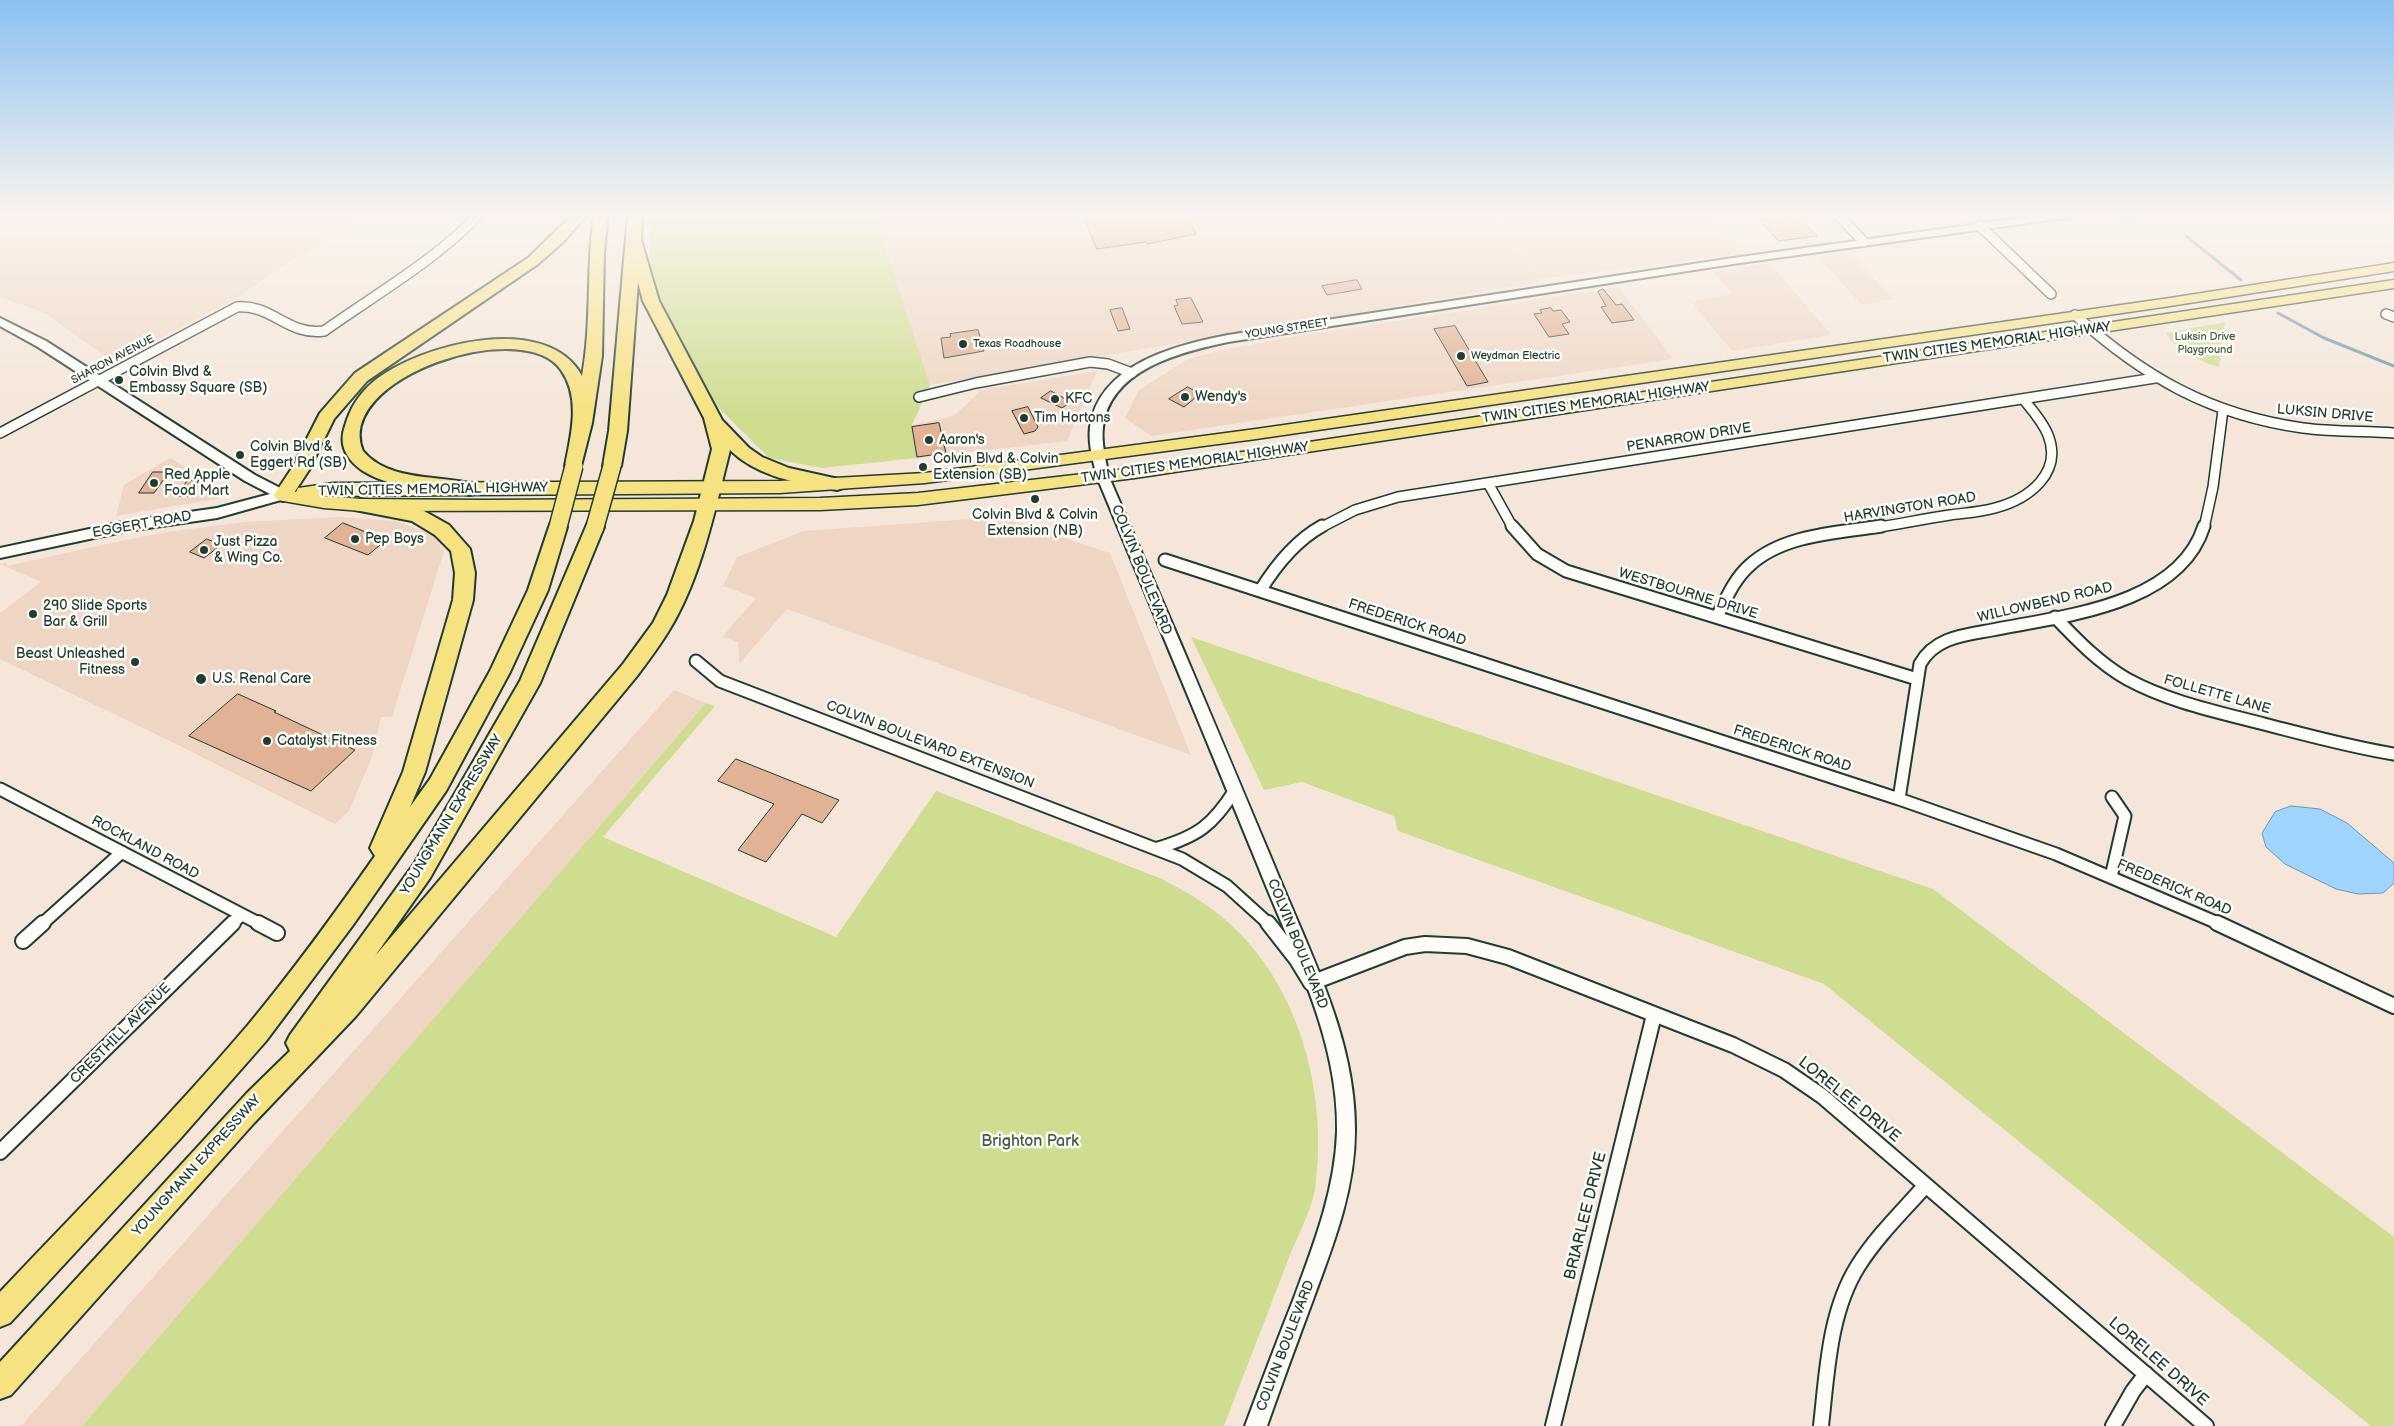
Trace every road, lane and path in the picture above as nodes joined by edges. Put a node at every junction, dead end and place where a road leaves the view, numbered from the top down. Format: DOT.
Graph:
graph roads {
  1 [pos="395,281"];
  2 [pos="503,281"];
  3 [pos="595,281"];
  4 [pos="631,281"];
  5 [pos="644,281"];
  6 [pos="1608,281"];
  7 [pos="2037,281"];
  8 [pos="2304,281"];
  9 [pos="2394,284"];
  10 [pos="2051,294"];
  11 [pos="2394,296"];
  12 [pos="2300,298"];
  13 [pos="2075,315"];
  14 [pos="0,321"];
  15 [pos="2091,329"];
  16 [pos="1132,373"];
  17 [pos="2155,378"];
  18 [pos="98,381"];
  19 [pos="919,396"];
  20 [pos="2024,400"];
  21 [pos="2223,410"];
  22 [pos="713,418"];
  23 [pos="583,423"];
  24 [pos="0,433"];
  25 [pos="2394,434"];
  26 [pos="1098,456"];
  27 [pos="1103,477"];
  28 [pos="1488,483"];
  29 [pos="837,484"];
  30 [pos="470,489"];
  31 [pos="283,495"];
  32 [pos="709,496"];
  33 [pos="362,505"];
  34 [pos="0,553"];
  35 [pos="1165,560"];
  36 [pos="1260,591"];
  37 [pos="1717,617"];
  38 [pos="2055,617"];
  39 [pos="696,661"];
  40 [pos="1917,679"];
  41 [pos="2394,754"];
  42 [pos="0,789"];
  43 [pos="1235,790"];
  44 [pos="2112,797"];
  45 [pos="1898,799"];
  46 [pos="1158,848"];
  47 [pos="122,852"];
  48 [pos="2111,877"];
  49 [pos="241,915"];
  50 [pos="345,918"];
  51 [pos="277,933"];
  52 [pos="23,941"];
  53 [pos="1311,983"];
  54 [pos="2394,1006"];
  55 [pos="1654,1015"];
  56 [pos="248,1113"];
  57 [pos="0,1152"];
  58 [pos="1925,1186"];
  59 [pos="0,1313"];
  60 [pos="2146,1374"];
  61 [pos="0,1384"];
  62 [pos="1262,1424"];
  63 [pos="1552,1426"];
  64 [pos="1821,1426"];
  65 [pos="2113,1426"];
  66 [pos="2206,1426"];
  1 -- 18 [label="street, SHARON AVENUE"];
  2 -- 31 [label="highway"];
  3 -- 23 [label="highway, YOUNGMANN EXPRESSWAY"];
  4 -- 56 [label="highway, YOUNGMANN EXPRESSWAY, bridge"];
  5 -- 22 [label="highway"];
  6 -- 16 [label="street, YOUNG STREET"];
  7 -- 10 [label="street"];
  8 -- 13 [label="main road, TWIN CITIES MEMORIAL HIGHWAY"];
  9 -- 12 [label="main road, TWIN CITIES MEMORIAL HIGHWAY"];
  11 -- 12 [label="main road"];
  12 -- 15 [label="main road, TWIN CITIES MEMORIAL HIGHWAY"];
  13 -- 15 [label="street, LUKSIN DRIVE"];
  13 -- 26 [label="main road, TWIN CITIES MEMORIAL HIGHWAY"];
  14 -- 18 [label="street"];
  15 -- 17 [label="street, LUKSIN DRIVE"];
  15 -- 27 [label="main road, TWIN CITIES MEMORIAL HIGHWAY"];
  16 -- 19 [label="street"];
  16 -- 26 [label="street, YOUNG STREET"];
  17 -- 20 [label="street, PENARROW DRIVE"];
  17 -- 21 [label="street, LUKSIN DRIVE"];
  18 -- 24 [label="street, SHARON AVENUE"];
  18 -- 31 [label="street"];
  20 -- 28 [label="street, PENARROW DRIVE"];
  20 -- 37 [label="street, HARVINGTON ROAD"];
  21 -- 25 [label="street, LUKSIN DRIVE"];
  21 -- 38 [label="street, WILLOWBEND ROAD"];
  22 -- 29 [label="highway"];
  22 -- 32 [label="highway"];
  23 -- 30 [label="highway"];
  23 -- 50 [label="highway, YOUNGMANN EXPRESSWAY, bridge"];
  26 -- 27 [label="street, YOUNG STREET"];
  26 -- 29 [label="main road, TWIN CITIES MEMORIAL HIGHWAY"];
  27 -- 32 [label="main road, TWIN CITIES MEMORIAL HIGHWAY"];
  27 -- 43 [label="street, COLVIN BOULEVARD"];
  28 -- 36 [label="street, PENARROW DRIVE"];
  28 -- 37 [label="street, WESTBOURNE DRIVE"];
  29 -- 32 [label="main road, TWIN CITIES MEMORIAL HIGHWAY"];
  30 -- 31 [label="main road, TWIN CITIES MEMORIAL HIGHWAY"];
  30 -- 32 [label="main road, TWIN CITIES MEMORIAL HIGHWAY"];
  31 -- 33 [label="main road, TWIN CITIES MEMORIAL HIGHWAY"];
  31 -- 34 [label="street, EGGERT ROAD"];
  32 -- 33 [label="main road, TWIN CITIES MEMORIAL HIGHWAY"];
  32 -- 56 [label="highway"];
  33 -- 50 [label="highway"];
  35 -- 36 [label="street, FREDERICK ROAD"];
  36 -- 45 [label="street, FREDERICK ROAD"];
  37 -- 40 [label="street, WESTBOURNE DRIVE"];
  38 -- 40 [label="street, WILLOWBEND ROAD"];
  38 -- 41 [label="street, FOLLETTE LANE"];
  39 -- 46 [label="street, COLVIN BOULEVARD EXTENSION"];
  40 -- 45 [label="street, WILLOWBEND ROAD"];
  42 -- 47 [label="street, ROCKLAND ROAD"];
  43 -- 46 [label="street"];
  43 -- 53 [label="street, COLVIN BOULEVARD"];
  44 -- 48 [label="street"];
  45 -- 48 [label="street, FREDERICK ROAD"];
  46 -- 53 [label="street, COLVIN BOULEVARD EXTENSION"];
  47 -- 49 [label="street, ROCKLAND ROAD"];
  47 -- 52 [label="street"];
  48 -- 54 [label="street, FREDERICK ROAD"];
  49 -- 51 [label="street, ROCKLAND ROAD"];
  49 -- 57 [label="street, CRESTHILL AVENUE"];
  50 -- 59 [label="highway, YOUNGMANN EXPRESSWAY"];
  53 -- 55 [label="street, LORELEE DRIVE"];
  53 -- 62 [label="street, COLVIN BOULEVARD"];
  55 -- 58 [label="street, LORELEE DRIVE"];
  55 -- 63 [label="street, BRIARLEE DRIVE"];
  56 -- 61 [label="highway, YOUNGMANN EXPRESSWAY"];
  58 -- 60 [label="street, LORELEE DRIVE"];
  58 -- 64 [label="street"];
  60 -- 65 [label="street"];
  60 -- 66 [label="street, LORELEE DRIVE"];
}
